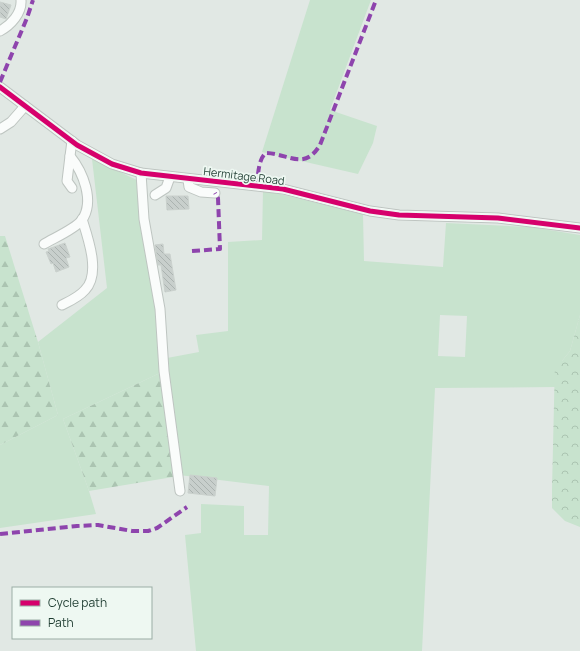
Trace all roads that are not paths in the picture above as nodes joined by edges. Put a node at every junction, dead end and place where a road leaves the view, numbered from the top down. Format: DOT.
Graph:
graph roads {
  1 [pos="21,0"];
  2 [pos="0,31"];
  3 [pos="0,87"];
  4 [pos="25,106"];
  5 [pos="0,130"];
  6 [pos="72,141"];
  7 [pos="70,156"];
  8 [pos="141,173"];
  9 [pos="170,177"];
  10 [pos="188,180"];
  11 [pos="72,188"];
  12 [pos="215,192"];
  13 [pos="155,195"];
  14 [pos="82,219"];
  15 [pos="580,228"];
  16 [pos="44,244"];
  17 [pos="62,305"];
  18 [pos="180,491"];
  1 -- 2 [label="street"];
  3 -- 4 [label="street, Hermitage Road"];
  4 -- 5 [label="street"];
  4 -- 6 [label="street, Hermitage Road"];
  6 -- 7 [label="street"];
  6 -- 8 [label="street, Hermitage Road"];
  7 -- 11 [label="street"];
  7 -- 14 [label="street"];
  8 -- 9 [label="street, Hermitage Road"];
  8 -- 18 [label="street"];
  9 -- 10 [label="street, Hermitage Road"];
  9 -- 13 [label="street"];
  10 -- 12 [label="street"];
  10 -- 15 [label="street, Hermitage Road"];
  14 -- 16 [label="street"];
  14 -- 17 [label="street"];
}
